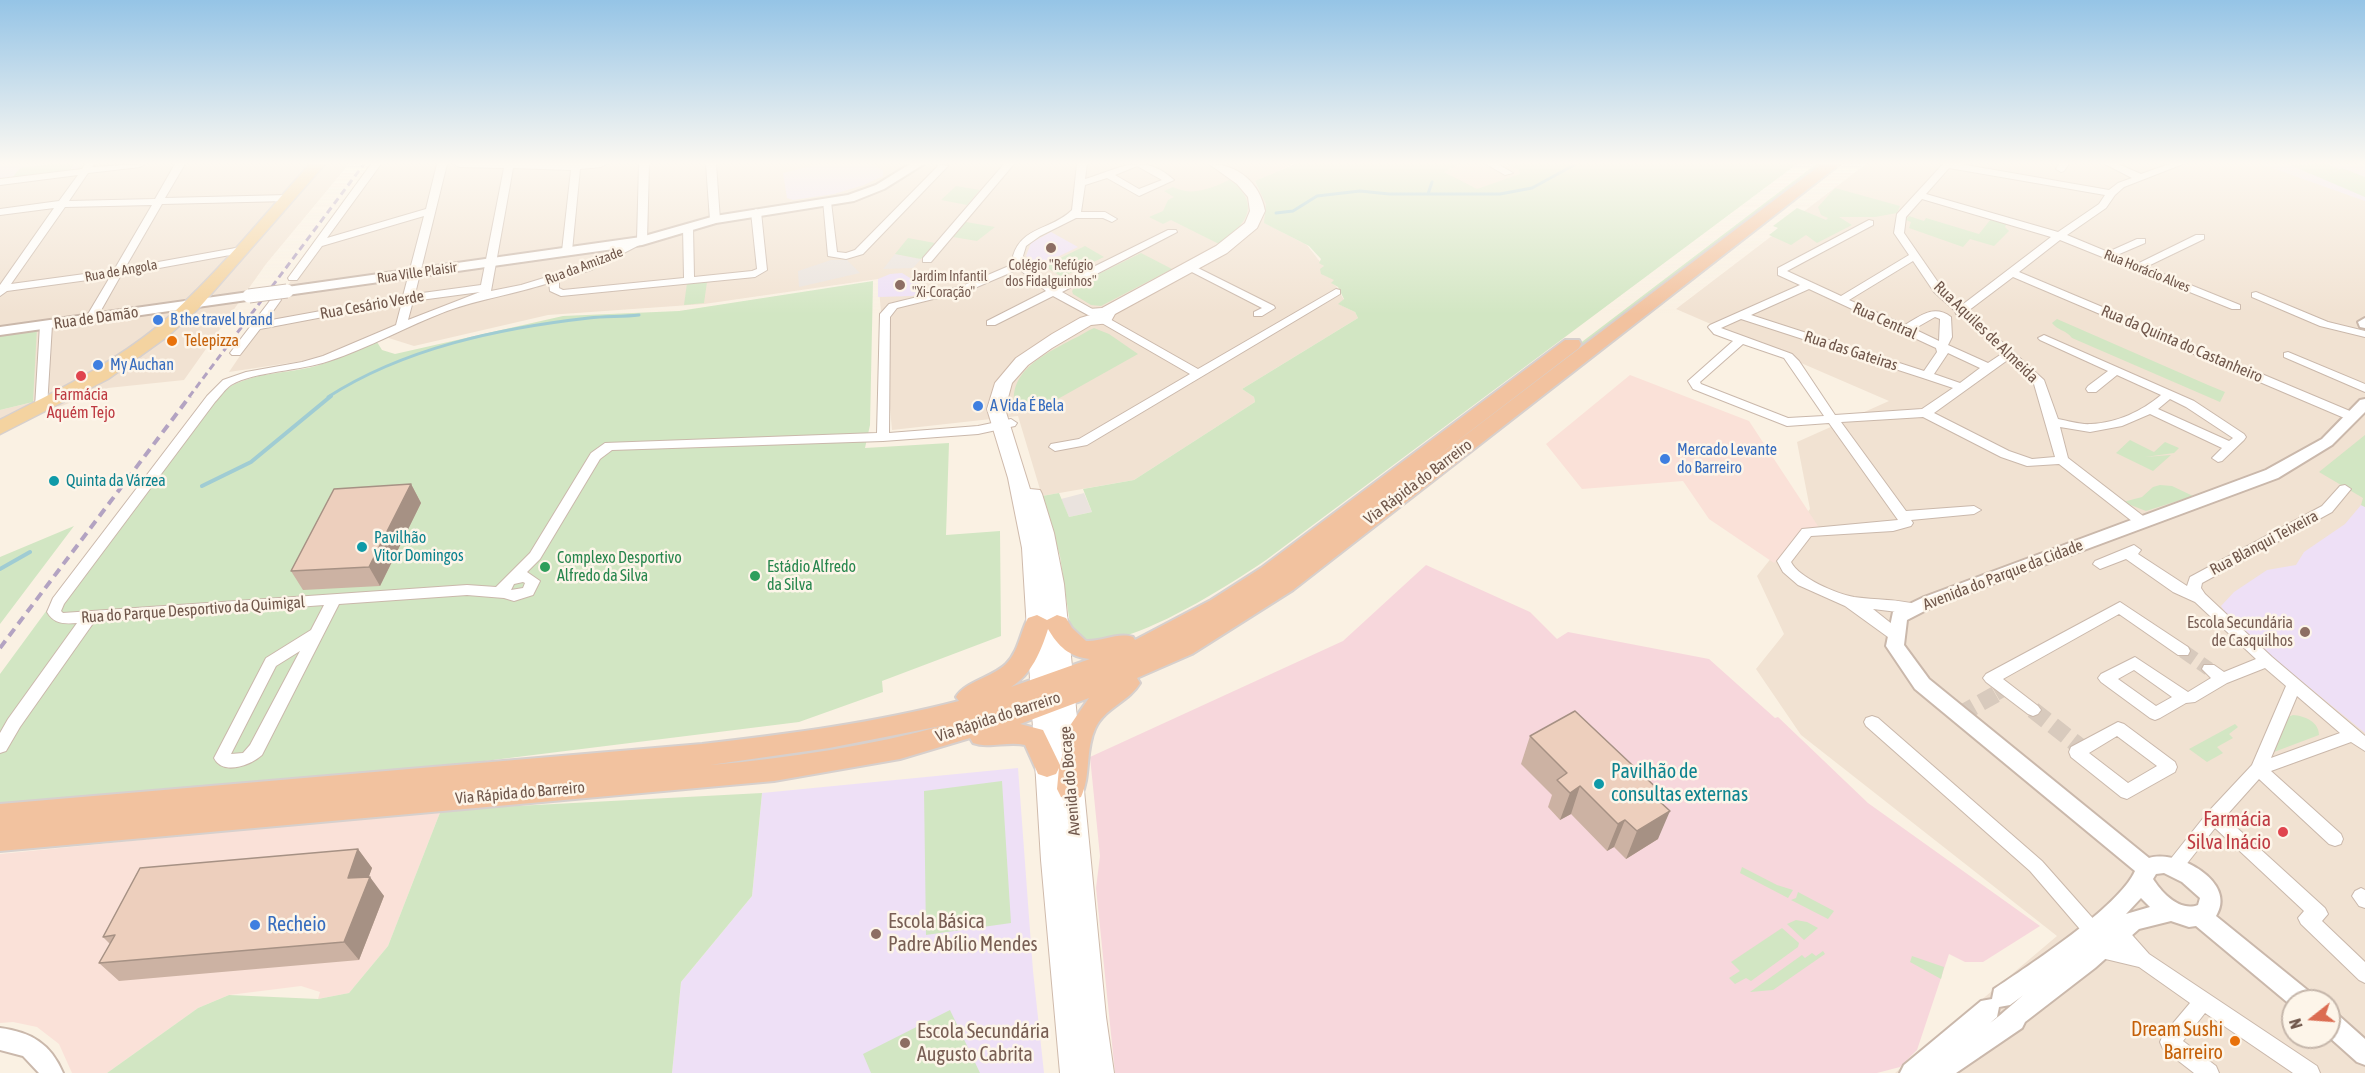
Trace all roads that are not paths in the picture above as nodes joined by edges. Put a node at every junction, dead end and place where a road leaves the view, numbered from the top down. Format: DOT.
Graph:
graph roads {
  1 [pos="56,214"];
  2 [pos="151,214"];
  3 [pos="273,214"];
  4 [pos="338,214"];
  5 [pos="420,214"];
  6 [pos="430,214"];
  7 [pos="500,214"];
  8 [pos="571,214"];
  9 [pos="643,214"];
  10 [pos="715,214"];
  11 [pos="746,214"];
  12 [pos="756,214"];
  13 [pos="827,214"];
  14 [pos="896,214"];
  15 [pos="966,214"];
  16 [pos="1256,214"];
  17 [pos="1744,214"];
  18 [pos="1767,214"];
  19 [pos="1903,214"];
  20 [pos="1985,214"];
  21 [pos="2091,214"];
  22 [pos="1074,215"];
  23 [pos="1112,219"];
  24 [pos="716,220"];
  25 [pos="1869,224"];
  26 [pos="688,228"];
  27 [pos="1172,232"];
  28 [pos="2059,236"];
  29 [pos="2200,237"];
  30 [pos="642,241"];
  31 [pos="2141,241"];
  32 [pos="316,244"];
  33 [pos="241,250"];
  34 [pos="567,252"];
  35 [pos="2109,255"];
  36 [pos="1915,256"];
  37 [pos="927,260"];
  38 [pos="492,262"];
  39 [pos="1021,265"];
  40 [pos="1190,267"];
  41 [pos="2138,267"];
  42 [pos="2011,272"];
  43 [pos="116,273"];
  44 [pos="415,273"];
  45 [pos="554,279"];
  46 [pos="689,281"];
  47 [pos="290,284"];
  48 [pos="1807,286"];
  49 [pos="1,290"];
  50 [pos="486,291"];
  51 [pos="1056,292"];
  52 [pos="1336,292"];
  53 [pos="2256,295"];
  54 [pos="408,298"];
  55 [pos="276,300"];
  56 [pos="1840,301"];
  57 [pos="192,305"];
  58 [pos="2236,307"];
  59 [pos="1960,312"];
  60 [pos="1258,314"];
  61 [pos="1740,315"];
  62 [pos="1098,316"];
  63 [pos="91,319"];
  64 [pos="991,323"];
  65 [pos="46,325"];
  66 [pos="257,326"];
  67 [pos="401,326"];
  68 [pos="1904,330"];
  69 [pos="0,331"];
  70 [pos="2365,334"];
  71 [pos="2044,338"];
  72 [pos="1740,341"];
  73 [pos="1941,346"];
  74 [pos="236,353"];
  75 [pos="2010,353"];
  76 [pos="2288,355"];
  77 [pos="1989,368"];
  78 [pos="2116,370"];
  79 [pos="250,374"];
  80 [pos="1198,374"];
  81 [pos="1927,376"];
  82 [pos="1962,387"];
  83 [pos="2365,388"];
  84 [pos="2092,389"];
  85 [pos="2169,394"];
  86 [pos="2365,403"];
  87 [pos="41,407"];
  88 [pos="2150,410"];
  89 [pos="1925,413"];
  90 [pos="2354,417"];
  91 [pos="1832,419"];
  92 [pos="2053,422"];
  93 [pos="1006,424"];
  94 [pos="0,428"];
  95 [pos="883,437"];
  96 [pos="1055,447"];
  97 [pos="2231,447"];
  98 [pos="2218,458"];
  99 [pos="2062,460"];
  100 [pos="2345,489"];
  101 [pos="1974,510"];
  102 [pos="1902,516"];
  103 [pos="2142,522"];
  104 [pos="535,556"];
  105 [pos="2100,564"];
  106 [pos="509,584"];
  107 [pos="2200,598"];
  108 [pos="334,600"];
  109 [pos="1849,601"];
  110 [pos="1914,609"];
  111 [pos="89,618"];
  112 [pos="1194,621"];
  113 [pos="1047,624"];
  114 [pos="316,634"];
  115 [pos="1896,636"];
  116 [pos="1183,648"];
  117 [pos="2183,651"];
  118 [pos="2267,661"];
  119 [pos="2209,669"];
  120 [pos="2222,679"];
  121 [pos="2295,685"];
  122 [pos="1053,692"];
  123 [pos="2184,697"];
  124 [pos="2033,710"];
  125 [pos="1872,722"];
  126 [pos="901,737"];
  127 [pos="2359,740"];
  128 [pos="0,747"];
  129 [pos="1047,766"];
  130 [pos="2258,769"];
  131 [pos="1071,789"];
  132 [pos="2127,792"];
  133 [pos="0,816"];
  134 [pos="2214,817"];
  135 [pos="2335,839"];
  136 [pos="8,840"];
  137 [pos="2175,866"];
  138 [pos="2144,875"];
  139 [pos="2173,911"];
  140 [pos="2200,916"];
  141 [pos="2091,929"];
  142 [pos="2119,933"];
  143 [pos="2099,950"];
  144 [pos="2143,960"];
  145 [pos="2365,974"];
  146 [pos="2288,989"];
  147 [pos="2204,999"];
  148 [pos="1995,1003"];
  149 [pos="2014,1018"];
  150 [pos="2341,1033"];
  151 [pos="0,1040"];
  152 [pos="2365,1054"];
  153 [pos="51,1073"];
  154 [pos="1074,1073"];
  155 [pos="1100,1073"];
  156 [pos="1912,1073"];
  157 [pos="1935,1073"];
  158 [pos="2209,1073"];
  159 [pos="2310,1073"];
  1 -- 49 [label="street"];
  2 -- 43 [label="street"];
  3 -- 33 [label="main road"];
  4 -- 32 [label="street"];
  5 -- 32 [label="street"];
  6 -- 44 [label="street"];
  7 -- 38 [label="street"];
  8 -- 34 [label="street"];
  9 -- 30 [label="street"];
  10 -- 24 [label="street"];
  11 -- 24 [label="street, Rua da Amizade"];
  12 -- 46 [label="street"];
  13 -- 14 [label="street"];
  15 -- 37 [label="street"];
  16 -- 40 [label="main road"];
  17 -- 112 [label="highway, Via Rápida do Barreiro"];
  18 -- 116 [label="highway, Via Rápida do Barreiro"];
  19 -- 36 [label="street, Rua Aquiles de Almeida"];
  20 -- 28 [label="street, Rua Horácio Alves"];
  21 -- 28 [label="street"];
  22 -- 23 [label="street"];
  22 -- 39 [label="street"];
  24 -- 26 [label="street, Rua da Amizade"];
  25 -- 48 [label="street, Rua Central"];
  26 -- 30 [label="street, Rua da Amizade"];
  26 -- 46 [label="street"];
  27 -- 51 [label="street"];
  28 -- 35 [label="street, Rua Horácio Alves"];
  28 -- 42 [label="street"];
  29 -- 41 [label="street"];
  30 -- 34 [label="street, Rua Ville Plaisir"];
  30 -- 45 [label="street, Rua da Amizade"];
  31 -- 35 [label="street"];
  32 -- 47 [label="street"];
  33 -- 43 [label="street, Rua de Angola"];
  33 -- 57 [label="main road"];
  34 -- 38 [label="street, Rua Ville Plaisir"];
  35 -- 41 [label="street, Rua Horácio Alves"];
  36 -- 56 [label="street"];
  36 -- 59 [label="street, Rua Aquiles de Almeida"];
  38 -- 44 [label="street, Rua Ville Plaisir"];
  38 -- 50 [label="street"];
  39 -- 51 [label="street"];
  39 -- 95 [label="street"];
  40 -- 60 [label="street"];
  40 -- 62 [label="main road"];
  41 -- 58 [label="street, Rua Horácio Alves"];
  42 -- 59 [label="street"];
  42 -- 90 [label="street, Rua da Quinta do Castanheiro"];
  43 -- 49 [label="street, Rua de Angola"];
  43 -- 63 [label="street"];
  44 -- 47 [label="street, Rua Ville Plaisir"];
  44 -- 54 [label="street"];
  45 -- 46 [label="street"];
  45 -- 50 [label="street, Rua da Amizade"];
  47 -- 57 [label="street, Rua Ville Plaisir, bridge"];
  48 -- 56 [label="street, Rua Central"];
  48 -- 61 [label="street"];
  50 -- 54 [label="street, Rua Cesário Verde"];
  50 -- 67 [label="street, Rua da Amizade"];
  51 -- 62 [label="street"];
  51 -- 64 [label="street"];
  52 -- 80 [label="street"];
  53 -- 70 [label="street"];
  54 -- 66 [label="street, Rua Cesário Verde"];
  54 -- 67 [label="street"];
  55 -- 66 [label="street"];
  56 -- 68 [label="street, Rua Central"];
  57 -- 63 [label="street, Rua de Damão"];
  57 -- 87 [label="main road"];
  59 -- 75 [label="street, Rua Aquiles de Almeida"];
  61 -- 72 [label="street"];
  61 -- 81 [label="street, Rua das Gateiras"];
  62 -- 80 [label="street"];
  62 -- 93 [label="main road, Avenida do Bocage"];
  63 -- 65 [label="street, Rua de Damão"];
  65 -- 69 [label="street, Rua de Damão"];
  65 -- 87 [label="street"];
  66 -- 74 [label="street"];
  67 -- 79 [label="street, Rua da Amizade"];
  68 -- 73 [label="street, Rua Central"];
  68 -- 73 [label="street"];
  71 -- 78 [label="street"];
  72 -- 91 [label="street"];
  72 -- 91 [label="street"];
  73 -- 77 [label="street, Rua Central"];
  73 -- 81 [label="street"];
  75 -- 77 [label="street"];
  75 -- 92 [label="street, Rua Aquiles de Almeida"];
  76 -- 83 [label="street"];
  77 -- 82 [label="street"];
  78 -- 84 [label="street"];
  78 -- 85 [label="street"];
  79 -- 111 [label="street, Rua do Parque Desportivo da Quimigal"];
  80 -- 96 [label="street"];
  81 -- 82 [label="street, Rua das Gateiras"];
  82 -- 89 [label="street"];
  85 -- 88 [label="street"];
  85 -- 97 [label="street"];
  86 -- 90 [label="street, Avenida do Parque da Cidade"];
  87 -- 94 [label="main road"];
  88 -- 92 [label="street"];
  88 -- 97 [label="street"];
  89 -- 91 [label="street"];
  89 -- 99 [label="street"];
  90 -- 103 [label="street, Avenida do Parque da Cidade"];
  91 -- 102 [label="street"];
  92 -- 99 [label="street, Rua Aquiles de Almeida"];
  93 -- 95 [label="street"];
  93 -- 113 [label="main road, Avenida do Bocage"];
  95 -- 104 [label="street"];
  97 -- 98 [label="street"];
  99 -- 103 [label="street"];
  100 -- 107 [label="street, Rua Blanqui Teixeira"];
  101 -- 102 [label="street"];
  102 -- 109 [label="street"];
  103 -- 110 [label="street, Avenida do Parque da Cidade"];
  104 -- 106 [label="street"];
  104 -- 106 [label="street, Rua do Parque Desportivo da Quimigal"];
  105 -- 107 [label="street"];
  106 -- 108 [label="street, Rua do Parque Desportivo da Quimigal"];
  107 -- 118 [label="street"];
  108 -- 111 [label="street, Rua do Parque Desportivo da Quimigal"];
  108 -- 114 [label="street"];
  109 -- 110 [label="street"];
  109 -- 115 [label="street"];
  110 -- 115 [label="street, Avenida do Parque da Cidade"];
  111 -- 128 [label="street"];
  112 -- 113 [label="highway"];
  112 -- 122 [label="highway, Via Rápida do Barreiro"];
  113 -- 122 [label="main road, Avenida do Bocage"];
  113 -- 126 [label="highway"];
  114 -- 114 [label="street"];
  115 -- 138 [label="street"];
  116 -- 122 [label="highway, Via Rápida do Barreiro"];
  116 -- 131 [label="highway"];
  117 -- 124 [label="street"];
  118 -- 120 [label="street"];
  118 -- 121 [label="street"];
  119 -- 120 [label="street"];
  120 -- 123 [label="street"];
  121 -- 127 [label="street"];
  121 -- 130 [label="street"];
  122 -- 126 [label="highway, Via Rápida do Barreiro"];
  122 -- 129 [label="main road, Avenida do Bocage"];
  122 -- 131 [label="main road, Avenida do Bocage"];
  125 -- 141 [label="street"];
  126 -- 129 [label="highway"];
  126 -- 133 [label="highway, Via Rápida do Barreiro"];
  126 -- 136 [label="highway, Via Rápida do Barreiro"];
  127 -- 130 [label="street"];
  129 -- 154 [label="main road, Avenida do Bocage"];
  130 -- 134 [label="street"];
  130 -- 135 [label="street"];
  131 -- 155 [label="main road, Avenida do Bocage"];
  132 -- 132 [label="street"];
  134 -- 137 [label="street"];
  134 -- 145 [label="street"];
  137 -- 138 [label="street"];
  137 -- 140 [label="street"];
  138 -- 139 [label="street"];
  138 -- 141 [label="street"];
  139 -- 140 [label="street"];
  139 -- 142 [label="street"];
  140 -- 146 [label="street"];
  141 -- 148 [label="street"];
  142 -- 143 [label="street"];
  142 -- 144 [label="street"];
  143 -- 144 [label="street"];
  143 -- 149 [label="street"];
  144 -- 147 [label="street"];
  147 -- 158 [label="street"];
  147 -- 159 [label="street"];
  148 -- 149 [label="street"];
  148 -- 156 [label="street"];
  149 -- 157 [label="street"];
  150 -- 152 [label="street"];
  151 -- 153 [label="street"];
}
